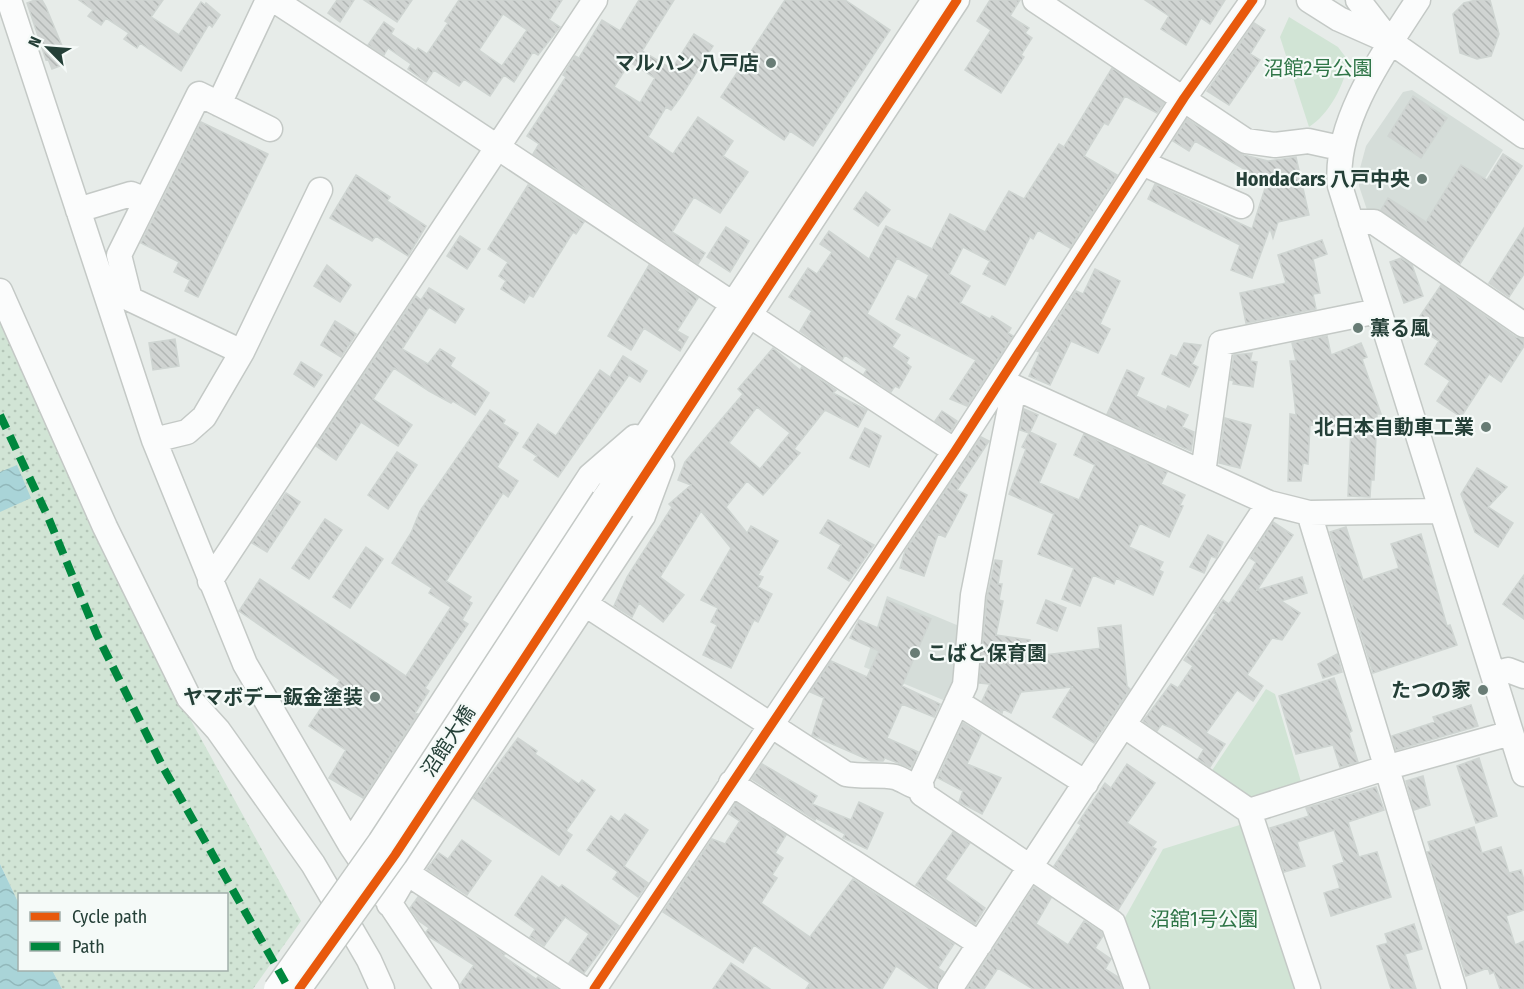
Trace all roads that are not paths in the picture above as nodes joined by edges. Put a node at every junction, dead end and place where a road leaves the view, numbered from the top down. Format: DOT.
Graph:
graph roads {
  1 [pos="9,0"];
  2 [pos="268,0"];
  3 [pos="274,0"];
  4 [pos="595,0"];
  5 [pos="934,0"];
  6 [pos="957,0"];
  7 [pos="1035,0"];
  8 [pos="1253,0"];
  9 [pos="1309,0"];
  10 [pos="1358,0"];
  11 [pos="1418,0"];
  12 [pos="1391,42"];
  13 [pos="1184,99"];
  14 [pos="219,104"];
  15 [pos="270,129"];
  16 [pos="1524,136"];
  17 [pos="499,146"];
  18 [pos="1340,148"];
  19 [pos="1142,163"];
  20 [pos="320,190"];
  21 [pos="146,200"];
  22 [pos="1241,206"];
  23 [pos="78,210"];
  24 [pos="1351,222"];
  25 [pos="0,291"];
  26 [pos="739,311"];
  27 [pos="1378,311"];
  28 [pos="1524,325"];
  29 [pos="242,352"];
  30 [pos="1007,385"];
  31 [pos="666,422"];
  32 [pos="154,440"];
  33 [pos="955,451"];
  34 [pos="1203,473"];
  35 [pos="1269,503"];
  36 [pos="613,504"];
  37 [pos="1441,511"];
  38 [pos="1308,513"];
  39 [pos="210,581"];
  40 [pos="585,604"];
  41 [pos="1493,674"];
  42 [pos="1524,676"];
  43 [pos="957,702"];
  44 [pos="769,726"];
  45 [pos="1125,726"];
  46 [pos="1511,733"];
  47 [pos="1385,768"];
  48 [pos="1524,774"];
  49 [pos="731,783"];
  50 [pos="1086,783"];
  51 [pos="922,788"];
  52 [pos="1249,811"];
  53 [pos="350,844"];
  54 [pos="1029,867"];
  55 [pos="406,873"];
  56 [pos="389,904"];
  57 [pos="980,944"];
  58 [pos="276,989"];
  59 [pos="299,989"];
  60 [pos="382,989"];
  61 [pos="447,989"];
  62 [pos="583,989"];
  63 [pos="594,989"];
  64 [pos="950,989"];
  65 [pos="1137,989"];
  66 [pos="1308,989"];
  67 [pos="1454,989"];
  1 -- 23 [label="street"];
  2 -- 14 [label="street"];
  3 -- 17 [label="street"];
  4 -- 17 [label="street"];
  5 -- 26 [label="street"];
  6 -- 26 [label="street"];
  7 -- 13 [label="street"];
  8 -- 13 [label="street"];
  9 -- 12 [label="street"];
  10 -- 12 [label="street"];
  11 -- 12 [label="street"];
  12 -- 16 [label="street"];
  12 -- 18 [label="street"];
  13 -- 18 [label="street"];
  13 -- 19 [label="street"];
  14 -- 15 [label="street"];
  14 -- 21 [label="street"];
  17 -- 26 [label="street"];
  17 -- 39 [label="street"];
  18 -- 24 [label="street"];
  19 -- 22 [label="street"];
  19 -- 30 [label="street"];
  20 -- 29 [label="street"];
  21 -- 23 [label="street"];
  21 -- 29 [label="street"];
  23 -- 32 [label="street"];
  24 -- 27 [label="street"];
  24 -- 28 [label="street"];
  25 -- 60 [label="street"];
  26 -- 31 [label="street"];
  26 -- 33 [label="street"];
  27 -- 34 [label="street"];
  27 -- 37 [label="street"];
  29 -- 32 [label="street"];
  30 -- 33 [label="street"];
  30 -- 34 [label="street"];
  30 -- 43 [label="street"];
  31 -- 36 [label="street"];
  31 -- 40 [label="street"];
  31 -- 53 [label="street"];
  32 -- 39 [label="street"];
  33 -- 44 [label="street"];
  34 -- 35 [label="street"];
  35 -- 38 [label="street"];
  35 -- 45 [label="street"];
  36 -- 58 [label="street, 沼館大橋, bridge"];
  36 -- 59 [label="street, 沼館大橋, bridge"];
  37 -- 38 [label="street"];
  37 -- 41 [label="street"];
  38 -- 47 [label="street"];
  39 -- 53 [label="street"];
  40 -- 44 [label="street"];
  40 -- 55 [label="street"];
  41 -- 42 [label="street"];
  41 -- 46 [label="street"];
  43 -- 50 [label="street"];
  43 -- 51 [label="street"];
  44 -- 49 [label="street"];
  44 -- 51 [label="street"];
  45 -- 50 [label="street"];
  45 -- 52 [label="street"];
  46 -- 47 [label="street"];
  46 -- 48 [label="street"];
  47 -- 52 [label="street"];
  47 -- 67 [label="street"];
  49 -- 57 [label="street"];
  49 -- 63 [label="street"];
  50 -- 54 [label="street"];
  51 -- 54 [label="street"];
  52 -- 66 [label="street"];
  53 -- 56 [label="street"];
  54 -- 57 [label="street"];
  54 -- 65 [label="street"];
  55 -- 56 [label="street"];
  55 -- 62 [label="street"];
  56 -- 61 [label="street"];
  57 -- 64 [label="street"];
}
